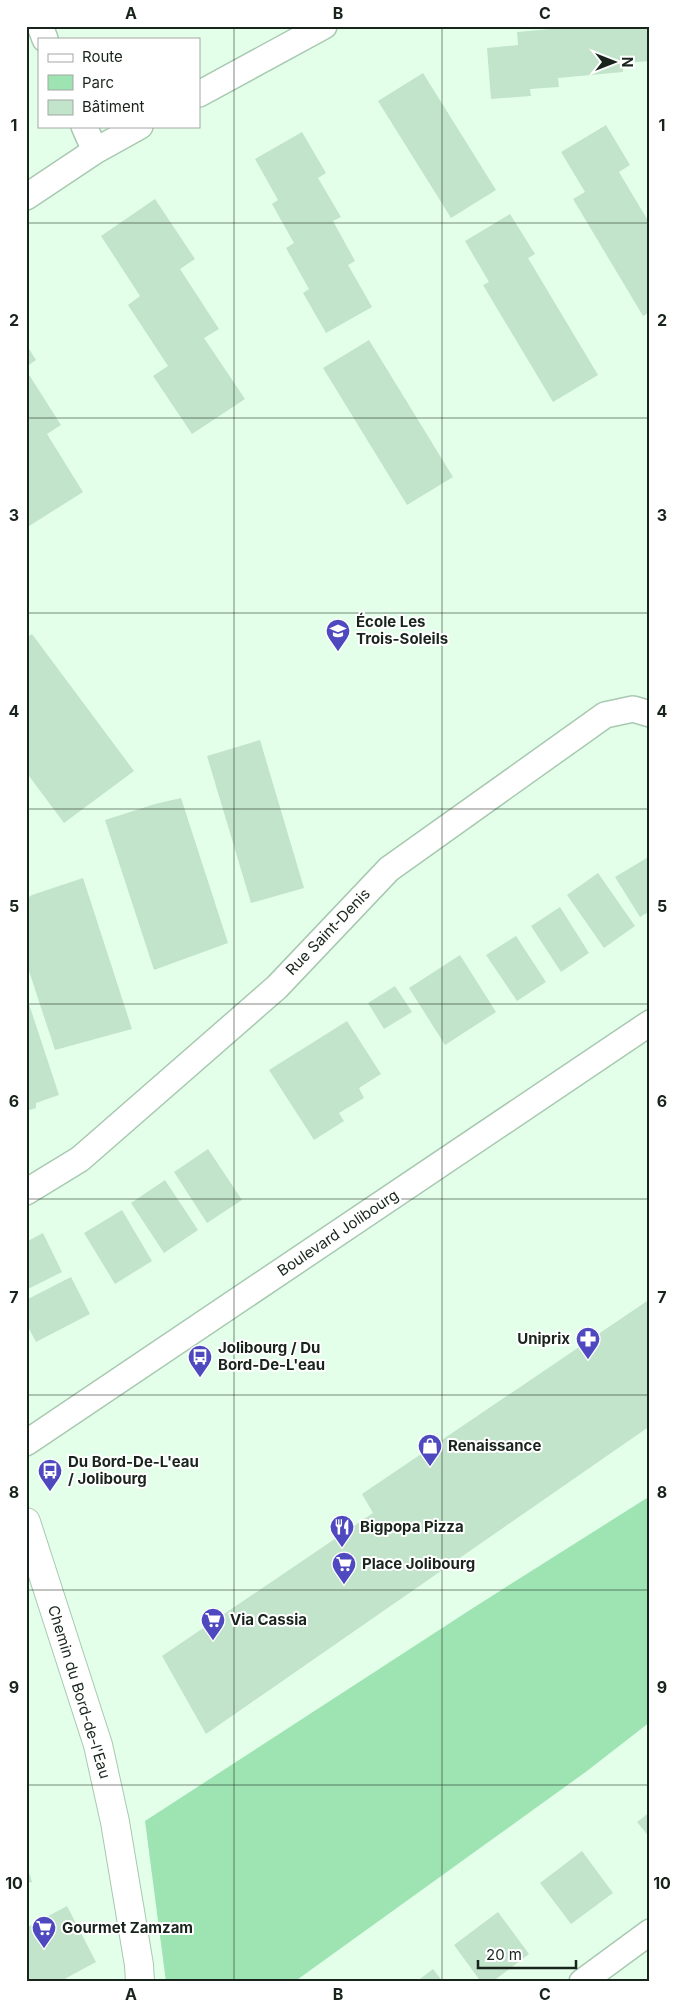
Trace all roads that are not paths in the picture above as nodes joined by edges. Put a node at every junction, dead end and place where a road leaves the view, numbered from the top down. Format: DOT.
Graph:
graph roads {
  1 [pos="40,26"];
  2 [pos="324,26"];
  3 [pos="45,38"];
  4 [pos="200,93"];
  5 [pos="85,128"];
  6 [pos="136,128"];
  7 [pos="95,151"];
  8 [pos="26,197"];
  9 [pos="650,714"];
  10 [pos="650,1023"];
  11 [pos="26,1192"];
  12 [pos="26,1443"];
  13 [pos="26,1522"];
  14 [pos="650,1932"];
  15 [pos="140,1982"];
  16 [pos="582,1982"];
  1 -- 3 [label="street"];
  2 -- 4 [label="street"];
  5 -- 7 [label="street"];
  6 -- 7 [label="street"];
  7 -- 8 [label="street"];
  9 -- 11 [label="street, Rue Saint-Denis"];
  10 -- 12 [label="street, Boulevard Jolibourg"];
  13 -- 15 [label="street, Chemin du Bord-de-l'Eau"];
  14 -- 16 [label="street"];
}
